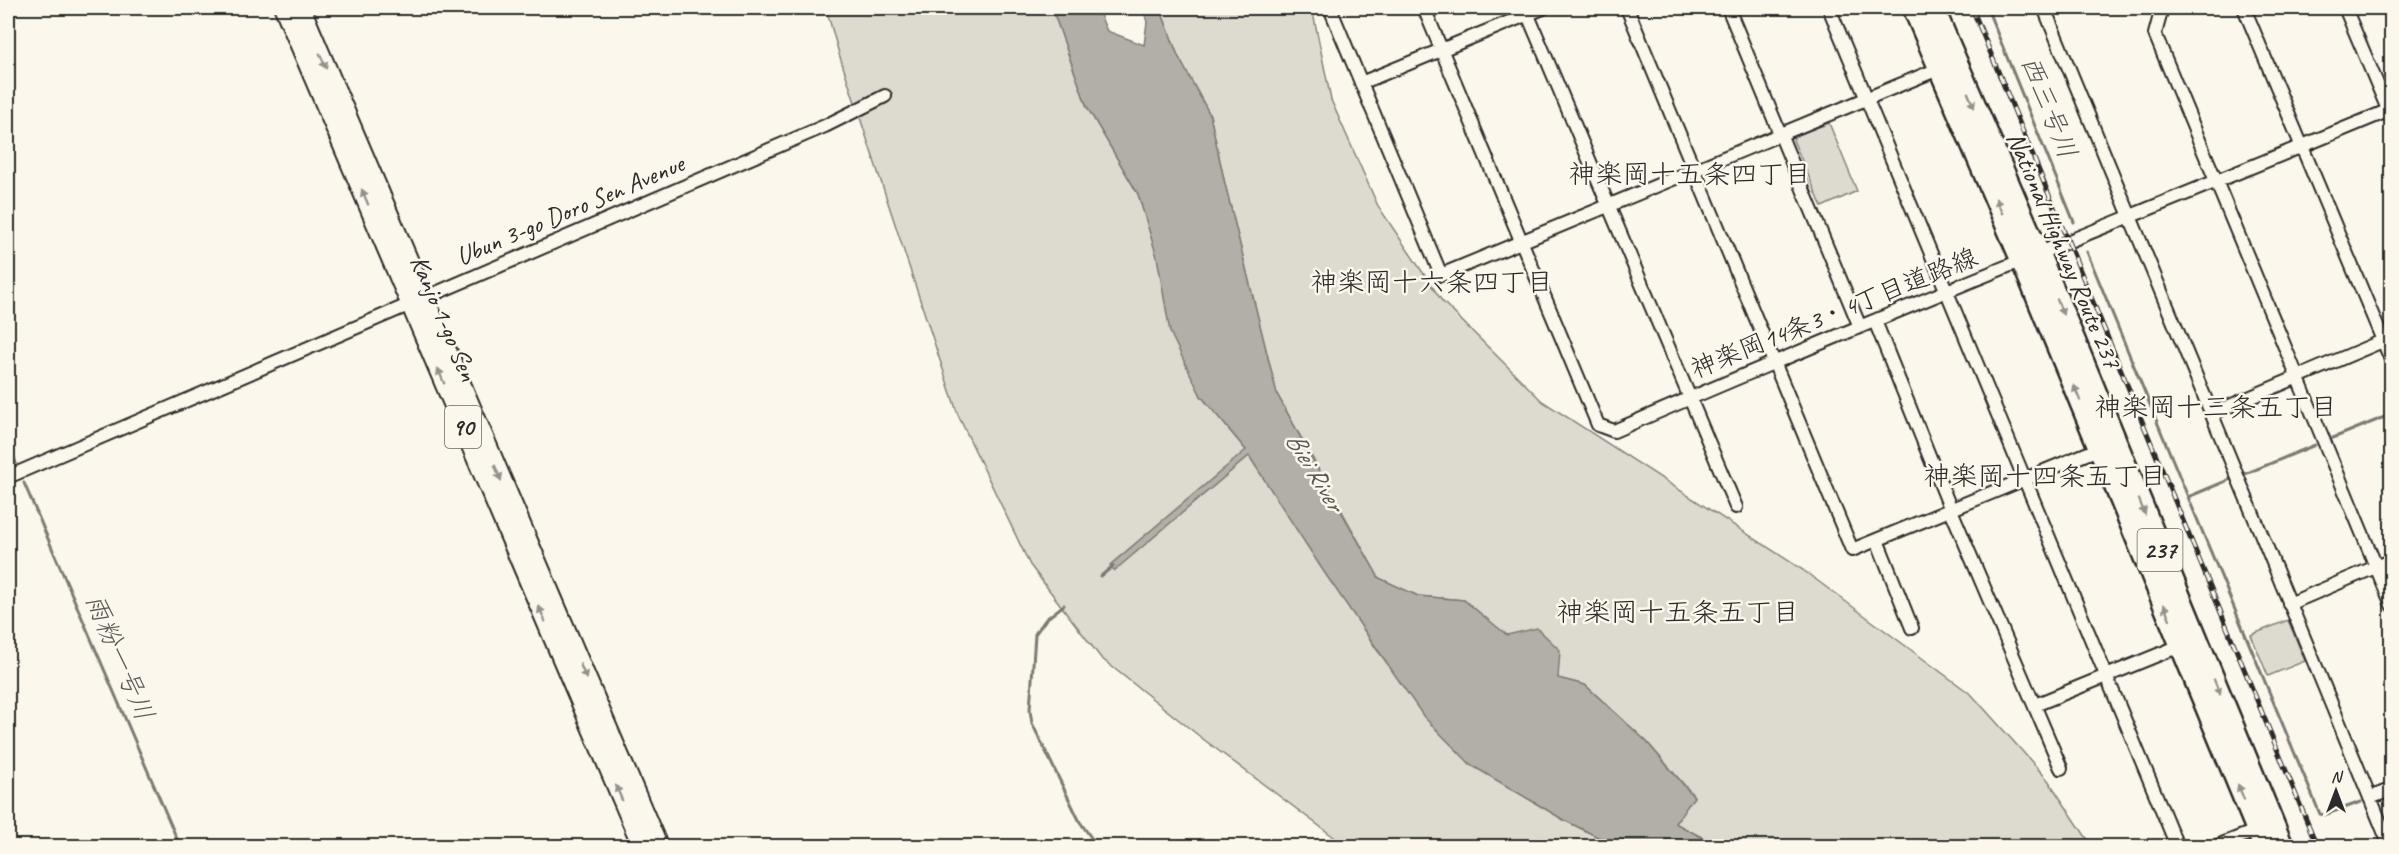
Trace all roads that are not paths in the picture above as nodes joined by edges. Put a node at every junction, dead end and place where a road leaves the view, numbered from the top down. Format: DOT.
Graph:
graph roads {
  1 [pos="284,8"];
  2 [pos="300,8"];
  3 [pos="1330,8"];
  4 [pos="1424,8"];
  5 [pos="1543,8"];
  6 [pos="1627,8"];
  7 [pos="1728,8"];
  8 [pos="1829,8"];
  9 [pos="1914,8"];
  10 [pos="1933,8"];
  11 [pos="2044,8"];
  12 [pos="2162,8"];
  13 [pos="2244,8"];
  14 [pos="2345,8"];
  15 [pos="1526,11"];
  16 [pos="1441,48"];
  17 [pos="1947,66"];
  18 [pos="1361,82"];
  19 [pos="885,96"];
  20 [pos="1867,100"];
  21 [pos="2390,113"];
  22 [pos="1780,135"];
  23 [pos="2302,147"];
  24 [pos="1694,170"];
  25 [pos="2216,183"];
  26 [pos="1608,205"];
  27 [pos="2131,217"];
  28 [pos="1522,241"];
  29 [pos="2030,257"];
  30 [pos="1948,291"];
  31 [pos="417,301"];
  32 [pos="1875,321"];
  33 [pos="1860,327"];
  34 [pos="2387,339"];
  35 [pos="1776,362"];
  36 [pos="2391,362"];
  37 [pos="2296,377"];
  38 [pos="1689,398"];
  39 [pos="2211,414"];
  40 [pos="2108,446"];
  41 [pos="8,477"];
  42 [pos="2025,480"];
  43 [pos="1736,507"];
  44 [pos="1951,510"];
  45 [pos="1877,540"];
  46 [pos="2391,560"];
  47 [pos="2376,567"];
  48 [pos="2289,604"];
  49 [pos="2391,604"];
  50 [pos="1912,628"];
  51 [pos="2189,643"];
  52 [pos="2107,676"];
  53 [pos="2035,705"];
  54 [pos="2061,768"];
  55 [pos="2391,789"];
  56 [pos="2370,798"];
  57 [pos="2264,833"];
  58 [pos="642,846"];
  59 [pos="658,846"];
  60 [pos="2177,846"];
  61 [pos="2217,846"];
  62 [pos="2282,846"];
  63 [pos="2390,846"];
  31 -- 1 [label="main road, Kanjo 1-go Sen / 90, one-way"];
  2 -- 31 [label="main road, Kanjo 1-go Sen / 90, one-way"];
  3 -- 18 [label="street"];
  4 -- 16 [label="street"];
  5 -- 15 [label="street"];
  6 -- 24 [label="street"];
  7 -- 22 [label="street"];
  8 -- 20 [label="street"];
  9 -- 17 [label="highway, National Highway Route 237 / 237"];
  10 -- 17 [label="highway, National Highway Route 237 / 237"];
  11 -- 27 [label="street"];
  12 -- 25 [label="street"];
  13 -- 23 [label="street"];
  14 -- 21 [label="street"];
  15 -- 16 [label="street"];
  15 -- 26 [label="street, 神楽岡14条3・4丁目道路線"];
  16 -- 18 [label="street"];
  16 -- 28 [label="street"];
  17 -- 20 [label="street"];
  17 -- 29 [label="highway, National Highway Route 237 / 237"];
  18 -- 28 [label="street"];
  19 -- 31 [label="street, Ubun 3-go Doro Sen Avenue"];
  20 -- 22 [label="street"];
  20 -- 30 [label="street"];
  21 -- 23 [label="street, 神楽岡14条3・4丁目道路線"];
  22 -- 24 [label="street"];
  22 -- 33 [label="street"];
  23 -- 25 [label="street, 神楽岡14条3・4丁目道路線"];
  23 -- 34 [label="street"];
  24 -- 26 [label="street"];
  24 -- 35 [label="street"];
  25 -- 27 [label="street, 神楽岡14条3・4丁目道路線"];
  25 -- 37 [label="street"];
  26 -- 28 [label="street"];
  26 -- 38 [label="street, 神楽岡14条3・4丁目道路線"];
  27 -- 29 [label="street, 神楽岡14条3・4丁目道路線"];
  27 -- 39 [label="street"];
  28 -- 38 [label="street"];
  29 -- 30 [label="street, 神楽岡14条3・4丁目道路線"];
  29 -- 40 [label="highway, National Highway Route 237 / 237"];
  30 -- 32 [label="street, 神楽岡14条3・4丁目道路線"];
  30 -- 42 [label="street"];
  31 -- 41 [label="street, Ubun 3-go Doro Sen Avenue"];
  58 -- 31 [label="main road, Kanjo 1-go Sen / 90, one-way"];
  31 -- 59 [label="main road, Kanjo 1-go Sen / 90, one-way"];
  32 -- 33 [label="street, 神楽岡14条3・4丁目道路線"];
  32 -- 44 [label="street"];
  33 -- 35 [label="street, 神楽岡14条3・4丁目道路線"];
  34 -- 36 [label="street"];
  34 -- 37 [label="street"];
  35 -- 38 [label="street, 神楽岡14条3・4丁目道路線"];
  35 -- 45 [label="street"];
  37 -- 39 [label="street"];
  37 -- 47 [label="street"];
  38 -- 43 [label="street"];
  39 -- 48 [label="street"];
  40 -- 42 [label="street"];
  40 -- 51 [label="highway, National Highway Route 237 / 237"];
  42 -- 44 [label="street"];
  42 -- 52 [label="street"];
  44 -- 45 [label="street"];
  44 -- 53 [label="street"];
  45 -- 50 [label="street"];
  46 -- 47 [label="street"];
  47 -- 48 [label="street"];
  47 -- 49 [label="street"];
  48 -- 56 [label="street"];
  51 -- 52 [label="street"];
  51 -- 57 [label="highway, National Highway Route 237 / 237"];
  52 -- 53 [label="street"];
  52 -- 60 [label="street"];
  53 -- 54 [label="street"];
  55 -- 56 [label="street"];
  56 -- 63 [label="street"];
  57 -- 61 [label="street"];
  57 -- 62 [label="highway, National Highway Route 237 / 237"];
}
